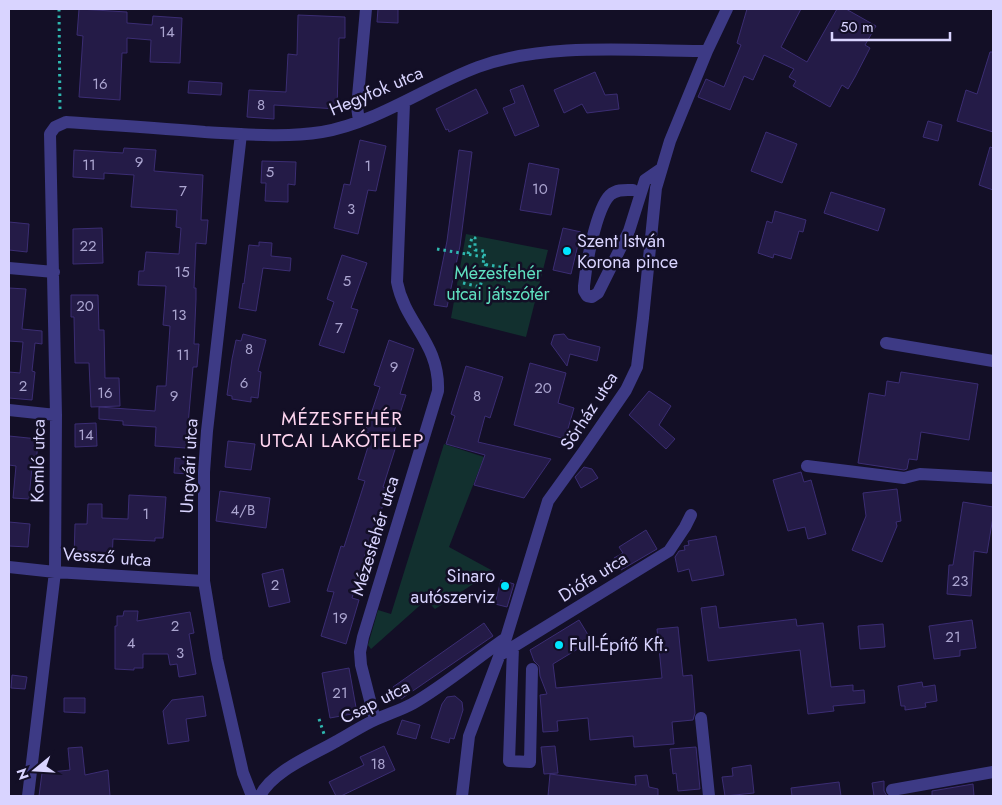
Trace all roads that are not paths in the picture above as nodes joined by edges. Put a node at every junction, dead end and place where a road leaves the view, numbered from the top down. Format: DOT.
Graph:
graph roads {
  1 [pos="366,9"];
  2 [pos="727,9"];
  3 [pos="707,51"];
  4 [pos="404,103"];
  5 [pos="359,121"];
  6 [pos="55,127"];
  7 [pos="241,134"];
  8 [pos="661,169"];
  9 [pos="633,190"];
  10 [pos="9,268"];
  11 [pos="54,272"];
  12 [pos="886,343"];
  13 [pos="993,361"];
  14 [pos="9,410"];
  15 [pos="56,415"];
  16 [pos="807,466"];
  17 [pos="993,478"];
  18 [pos="691,516"];
  19 [pos="9,567"];
  20 [pos="55,572"];
  21 [pos="204,581"];
  22 [pos="510,643"];
  23 [pos="532,669"];
  24 [pos="701,718"];
  25 [pos="375,720"];
  26 [pos="993,772"];
  27 [pos="892,790"];
  28 [pos="28,796"];
  29 [pos="252,796"];
  30 [pos="260,796"];
  31 [pos="462,796"];
  32 [pos="709,796"];
  1 -- 5 [label="street"];
  2 -- 3 [label="street, Sörház utca"];
  3 -- 4 [label="street, Hegyfok utca"];
  3 -- 8 [label="street, Sörház utca"];
  4 -- 5 [label="street, Hegyfok utca"];
  4 -- 25 [label="street, Mézesfehér utca"];
  5 -- 7 [label="street, Hegyfok utca"];
  6 -- 7 [label="street, Hegyfok utca"];
  6 -- 11 [label="street, Komló utca"];
  7 -- 21 [label="street, Ungvári utca"];
  8 -- 9 [label="street"];
  8 -- 22 [label="street, Sörház utca"];
  10 -- 11 [label="street"];
  11 -- 15 [label="street, Komló utca"];
  12 -- 13 [label="street"];
  14 -- 15 [label="street"];
  15 -- 20 [label="street, Komló utca"];
  16 -- 17 [label="street"];
  18 -- 22 [label="street, Diófa utca"];
  19 -- 20 [label="street, Vessző utca"];
  20 -- 21 [label="street, Vessző utca"];
  20 -- 28 [label="street, Komló utca"];
  21 -- 29 [label="street, Ungvári utca"];
  22 -- 23 [label="street"];
  22 -- 25 [label="street, Csap utca"];
  22 -- 31 [label="street, Sörház utca"];
  24 -- 32 [label="street"];
  25 -- 30 [label="street, Csap utca"];
  26 -- 27 [label="street"];
}
